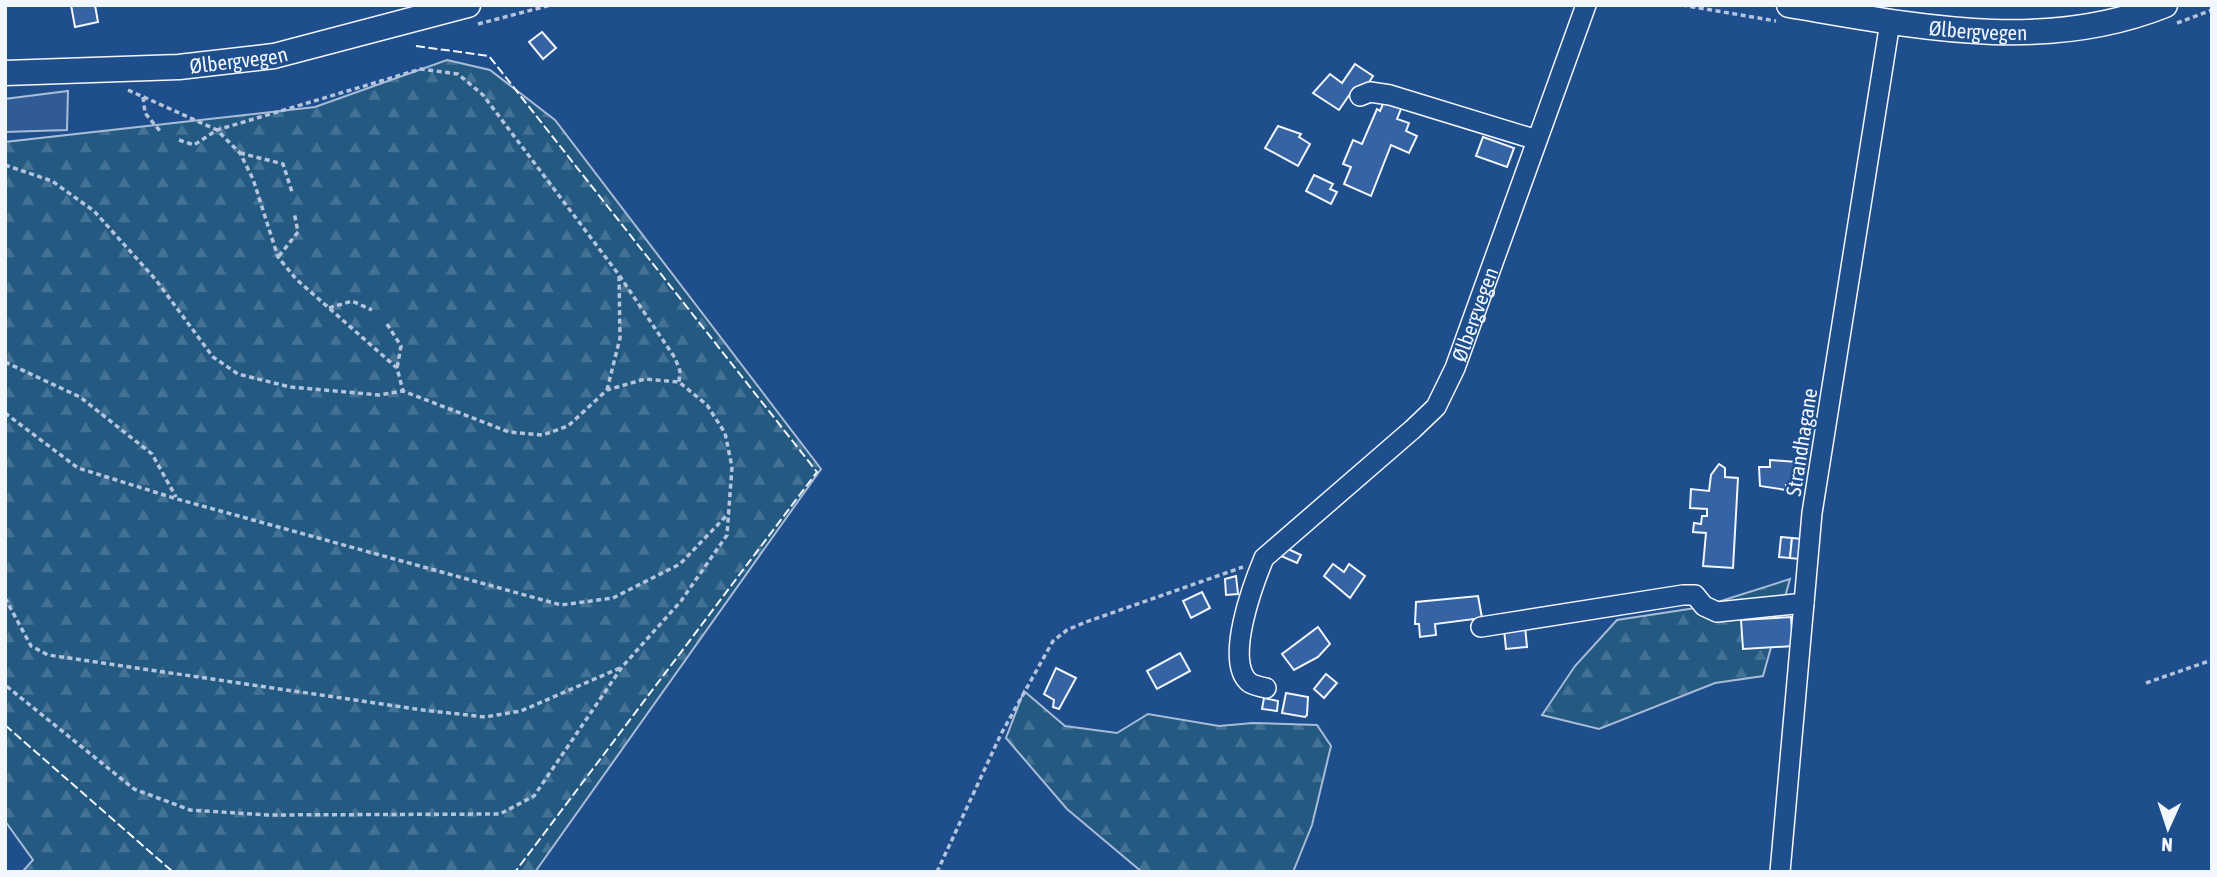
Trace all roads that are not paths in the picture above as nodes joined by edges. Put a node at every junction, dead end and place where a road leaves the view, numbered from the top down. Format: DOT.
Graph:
graph roads {
  1 [pos="468,5"];
  2 [pos="1586,5"];
  3 [pos="1789,5"];
  4 [pos="2165,5"];
  5 [pos="1891,22"];
  6 [pos="5,73"];
  7 [pos="1360,96"];
  8 [pos="1537,140"];
  9 [pos="1804,603"];
  10 [pos="1481,627"];
  11 [pos="1266,688"];
  12 [pos="1780,872"];
  1 -- 6 [label="main road, Ølbergvegen"];
  2 -- 8 [label="street, Ølbergvegen"];
  3 -- 5 [label="main road, Ølbergvegen"];
  4 -- 5 [label="main road, Ølbergvegen"];
  5 -- 9 [label="street, Strandhagane"];
  7 -- 8 [label="street"];
  8 -- 11 [label="street, Ølbergvegen"];
  9 -- 10 [label="street"];
  9 -- 12 [label="street, Strandhagane"];
}
